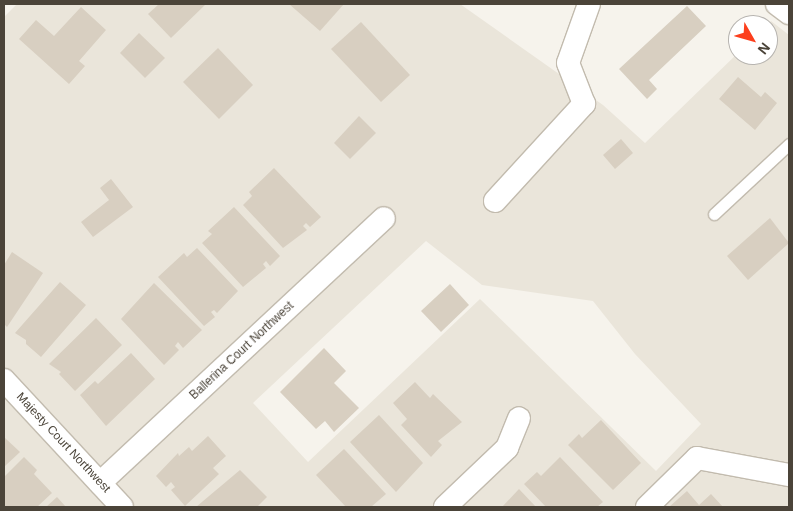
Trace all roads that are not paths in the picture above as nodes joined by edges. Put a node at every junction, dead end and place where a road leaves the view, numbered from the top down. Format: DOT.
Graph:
graph roads {
  1 [pos="589,4"];
  2 [pos="777,4"];
  3 [pos="789,13"];
  4 [pos="789,144"];
  5 [pos="495,201"];
  6 [pos="714,214"];
  7 [pos="384,218"];
  8 [pos="4,380"];
  9 [pos="519,418"];
  10 [pos="789,475"];
  11 [pos="100,483"];
  12 [pos="122,507"];
  13 [pos="445,507"];
  14 [pos="647,507"];
  1 -- 5 [label="street"];
  2 -- 3 [label="street"];
  4 -- 6 [label="lane"];
  7 -- 11 [label="street, Ballerina Court Northwest"];
  8 -- 11 [label="street, Majesty Court Northwest"];
  9 -- 13 [label="street"];
  10 -- 14 [label="street"];
  11 -- 12 [label="street, Majesty Court Northwest"];
}
